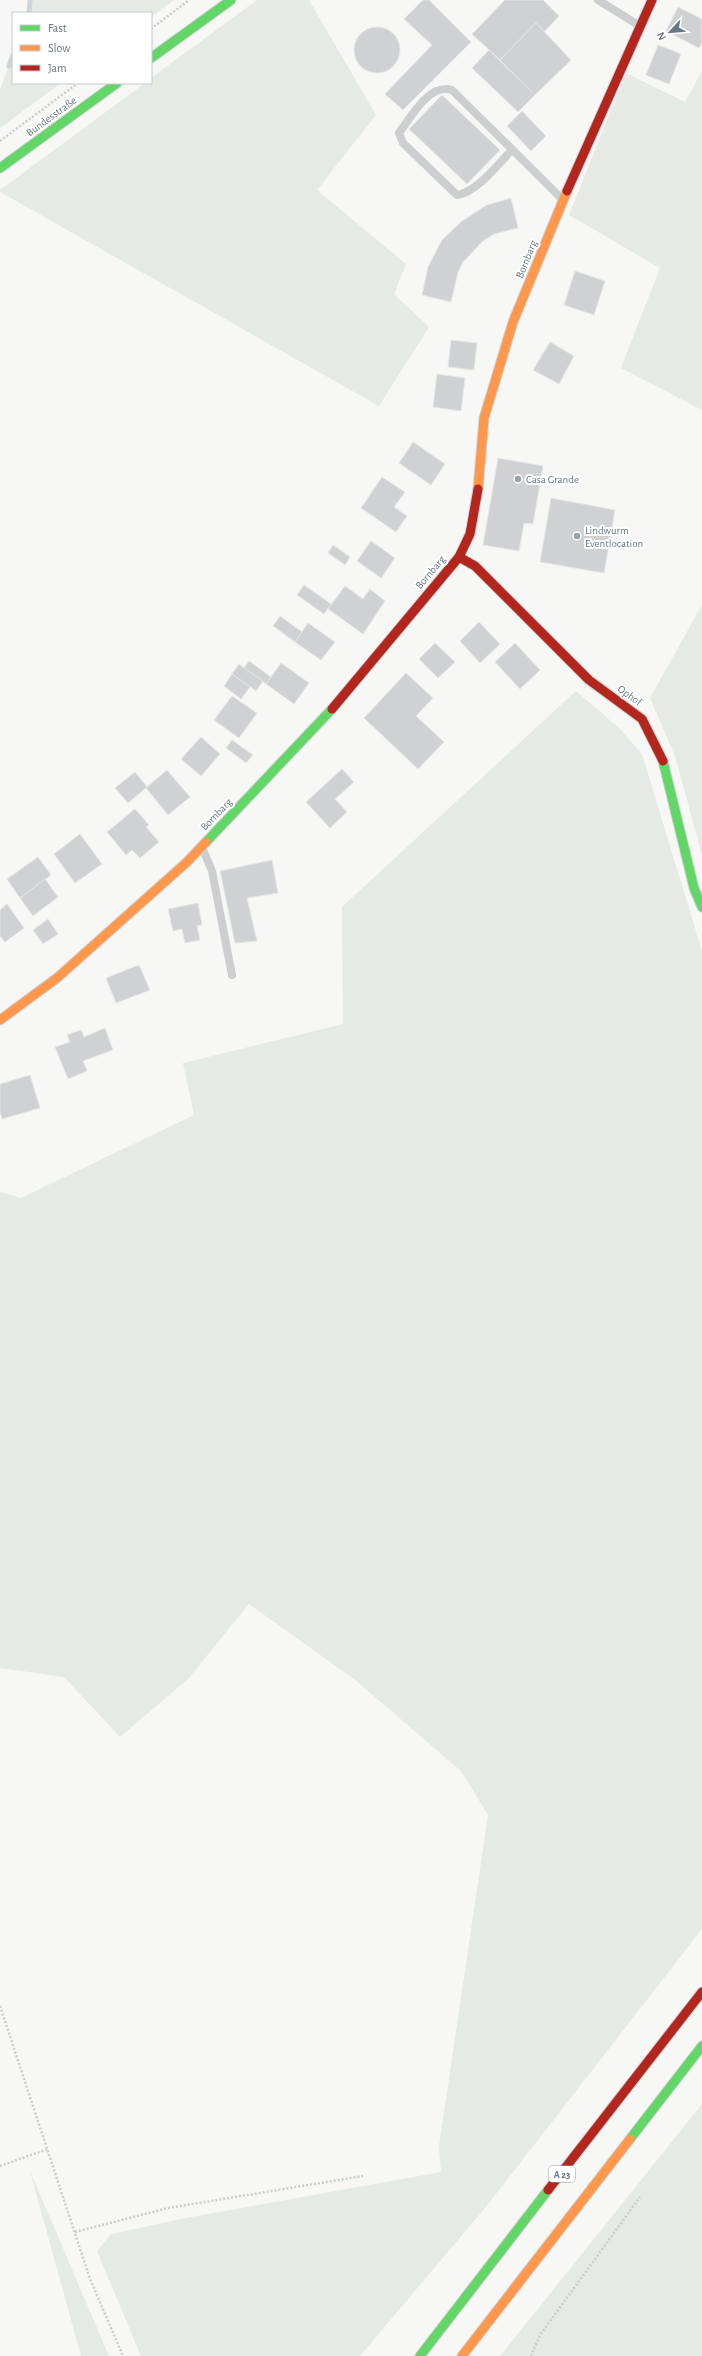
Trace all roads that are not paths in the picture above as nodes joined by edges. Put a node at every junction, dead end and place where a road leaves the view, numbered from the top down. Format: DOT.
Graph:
graph roads {
  1 [pos="231,0"];
  2 [pos="598,0"];
  3 [pos="652,0"];
  4 [pos="641,26"];
  5 [pos="152,57"];
  6 [pos="116,84"];
  7 [pos="512,150"];
  8 [pos="0,168"];
  9 [pos="563,200"];
  10 [pos="459,557"];
  11 [pos="202,846"];
  12 [pos="702,907"];
  13 [pos="232,974"];
  14 [pos="0,1020"];
  15 [pos="702,1992"];
  16 [pos="702,2046"];
  17 [pos="420,2356"];
  18 [pos="462,2356"];
  1 -- 5 [label="main road"];
  2 -- 4 [label="lane"];
  3 -- 4 [label="main road, Bornbarg"];
  4 -- 9 [label="main road, Bornbarg"];
  6 -- 8 [label="main road, Bundesstraße"];
  7 -- 7 [label="lane"];
  7 -- 9 [label="lane"];
  9 -- 10 [label="main road, Bornbarg"];
  10 -- 11 [label="main road, Bornbarg"];
  10 -- 12 [label="main road, Ophof"];
  11 -- 13 [label="lane"];
  11 -- 14 [label="main road, Bornbarg"];
  15 -- 17 [label="main road, A 23"];
  16 -- 18 [label="main road"];
}
